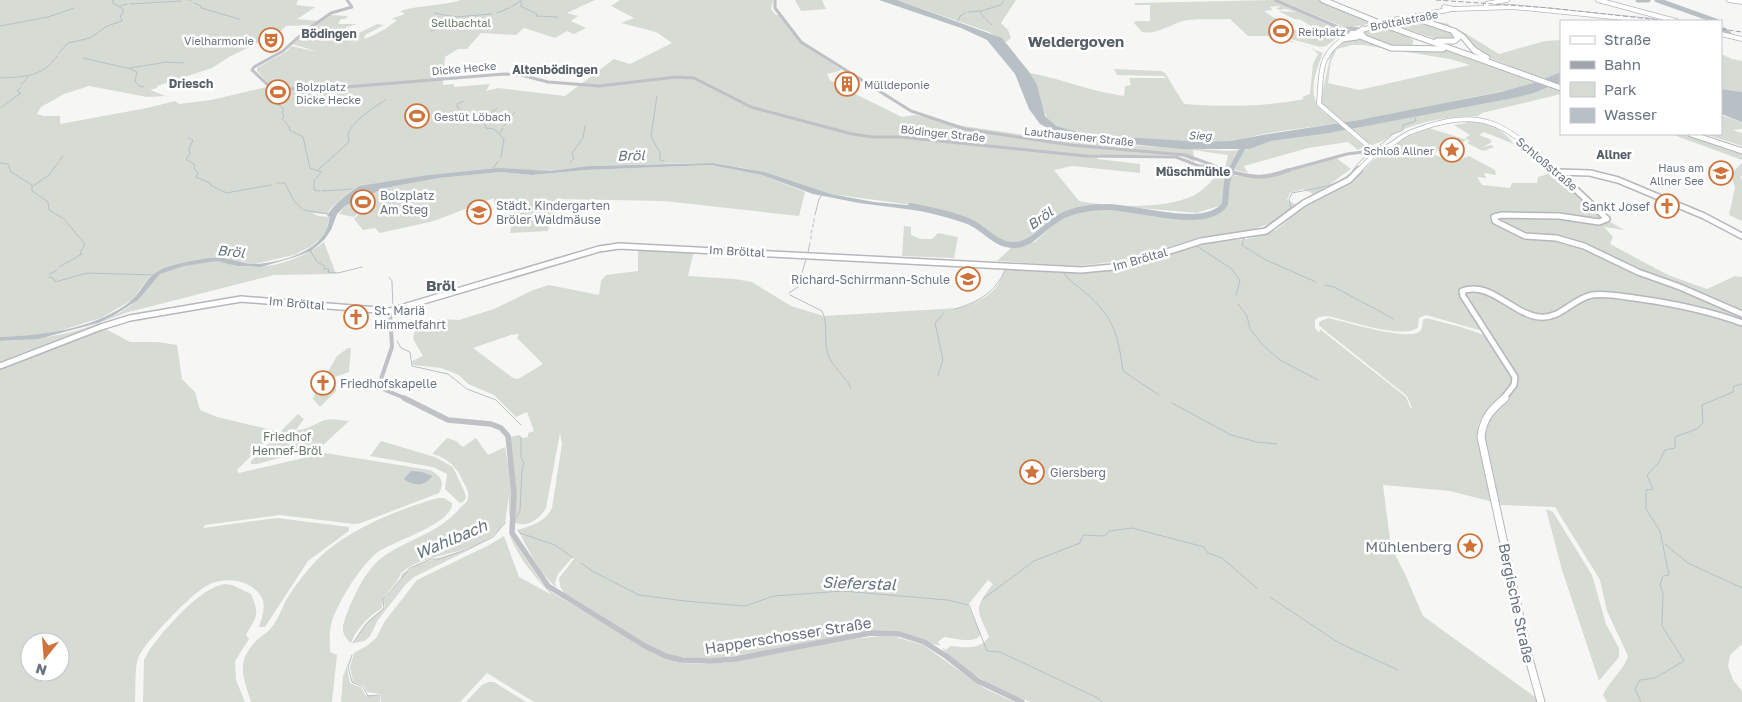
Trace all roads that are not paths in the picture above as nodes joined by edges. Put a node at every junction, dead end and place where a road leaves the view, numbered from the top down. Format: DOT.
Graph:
graph roads {
  1 [pos="348,0"];
  2 [pos="775,0"];
  3 [pos="1276,0"];
  4 [pos="1324,0"];
  5 [pos="1329,0"];
  6 [pos="1507,0"];
  7 [pos="1598,0"];
  8 [pos="1729,0"];
  9 [pos="1742,2"];
  10 [pos="1488,7"];
  11 [pos="1426,15"];
  12 [pos="1412,17"];
  13 [pos="1396,20"];
  14 [pos="1643,20"];
  15 [pos="1672,20"];
  16 [pos="1422,21"];
  17 [pos="1381,23"];
  18 [pos="1335,25"];
  19 [pos="1436,25"];
  20 [pos="1343,28"];
  21 [pos="1363,29"];
  22 [pos="1397,30"];
  23 [pos="1353,33"];
  24 [pos="1722,34"];
  25 [pos="1419,36"];
  26 [pos="1366,38"];
  27 [pos="1738,38"];
  28 [pos="1342,39"];
  29 [pos="1477,58"];
  30 [pos="1510,69"];
  31 [pos="684,78"];
  32 [pos="1560,87"];
  33 [pos="1694,135"];
  34 [pos="1702,135"];
  35 [pos="1742,150"];
  36 [pos="1370,151"];
  37 [pos="1209,166"];
  38 [pos="1557,172"];
  39 [pos="1742,236"];
  40 [pos="390,311"];
  41 [pos="1742,314"];
  42 [pos="1742,323"];
  43 [pos="0,366"];
  44 [pos="1022,702"];
  45 [pos="1541,702"];
  1 -- 31 [label="street, Dicke Hecke"];
  2 -- 37 [label="street, Lauthausener Straße"];
  3 -- 18 [label="street"];
  4 -- 17 [label="highway"];
  5 -- 17 [label="highway"];
  6 -- 10 [label="main road, Bröltalstraße"];
  7 -- 15 [label="main road"];
  8 -- 9 [label="main road"];
  10 -- 11 [label="main road, Bröltalstraße"];
  10 -- 14 [label="main road"];
  11 -- 12 [label="main road, Bröltalstraße"];
  11 -- 19 [label="highway"];
  12 -- 13 [label="main road, Bröltalstraße"];
  12 -- 16 [label="highway"];
  12 -- 19 [label="highway"];
  13 -- 16 [label="highway"];
  13 -- 21 [label="main road, Bröltalstraße"];
  16 -- 25 [label="highway"];
  17 -- 22 [label="highway"];
  17 -- 25 [label="highway"];
  18 -- 20 [label="street"];
  18 -- 23 [label="street"];
  19 -- 30 [label="highway"];
  20 -- 21 [label="street"];
  20 -- 23 [label="street"];
  21 -- 23 [label="main road, Bröltalstraße"];
  21 -- 26 [label="highway"];
  22 -- 26 [label="highway"];
  22 -- 29 [label="highway"];
  23 -- 26 [label="highway"];
  23 -- 28 [label="main road, Bröltalstraße"];
  24 -- 27 [label="main road"];
  25 -- 30 [label="highway"];
  26 -- 28 [label="highway"];
  26 -- 29 [label="highway"];
  28 -- 36 [label="main road, Bröltalstraße"];
  29 -- 30 [label="highway"];
  30 -- 32 [label="highway"];
  31 -- 37 [label="street, Bödinger Straße"];
  33 -- 35 [label="highway"];
  34 -- 35 [label="highway"];
  36 -- 37 [label="street, Lauthausener Straße"];
  36 -- 38 [label="main road, Schloßstraße"];
  36 -- 40 [label="main road, Im Bröltal"];
  38 -- 39 [label="main road"];
  38 -- 41 [label="main road, Schloßstraße"];
  40 -- 43 [label="main road, Im Bröltal"];
  40 -- 44 [label="street, Happerschosser Straße"];
  42 -- 45 [label="main road, Bergische Straße"];
}
